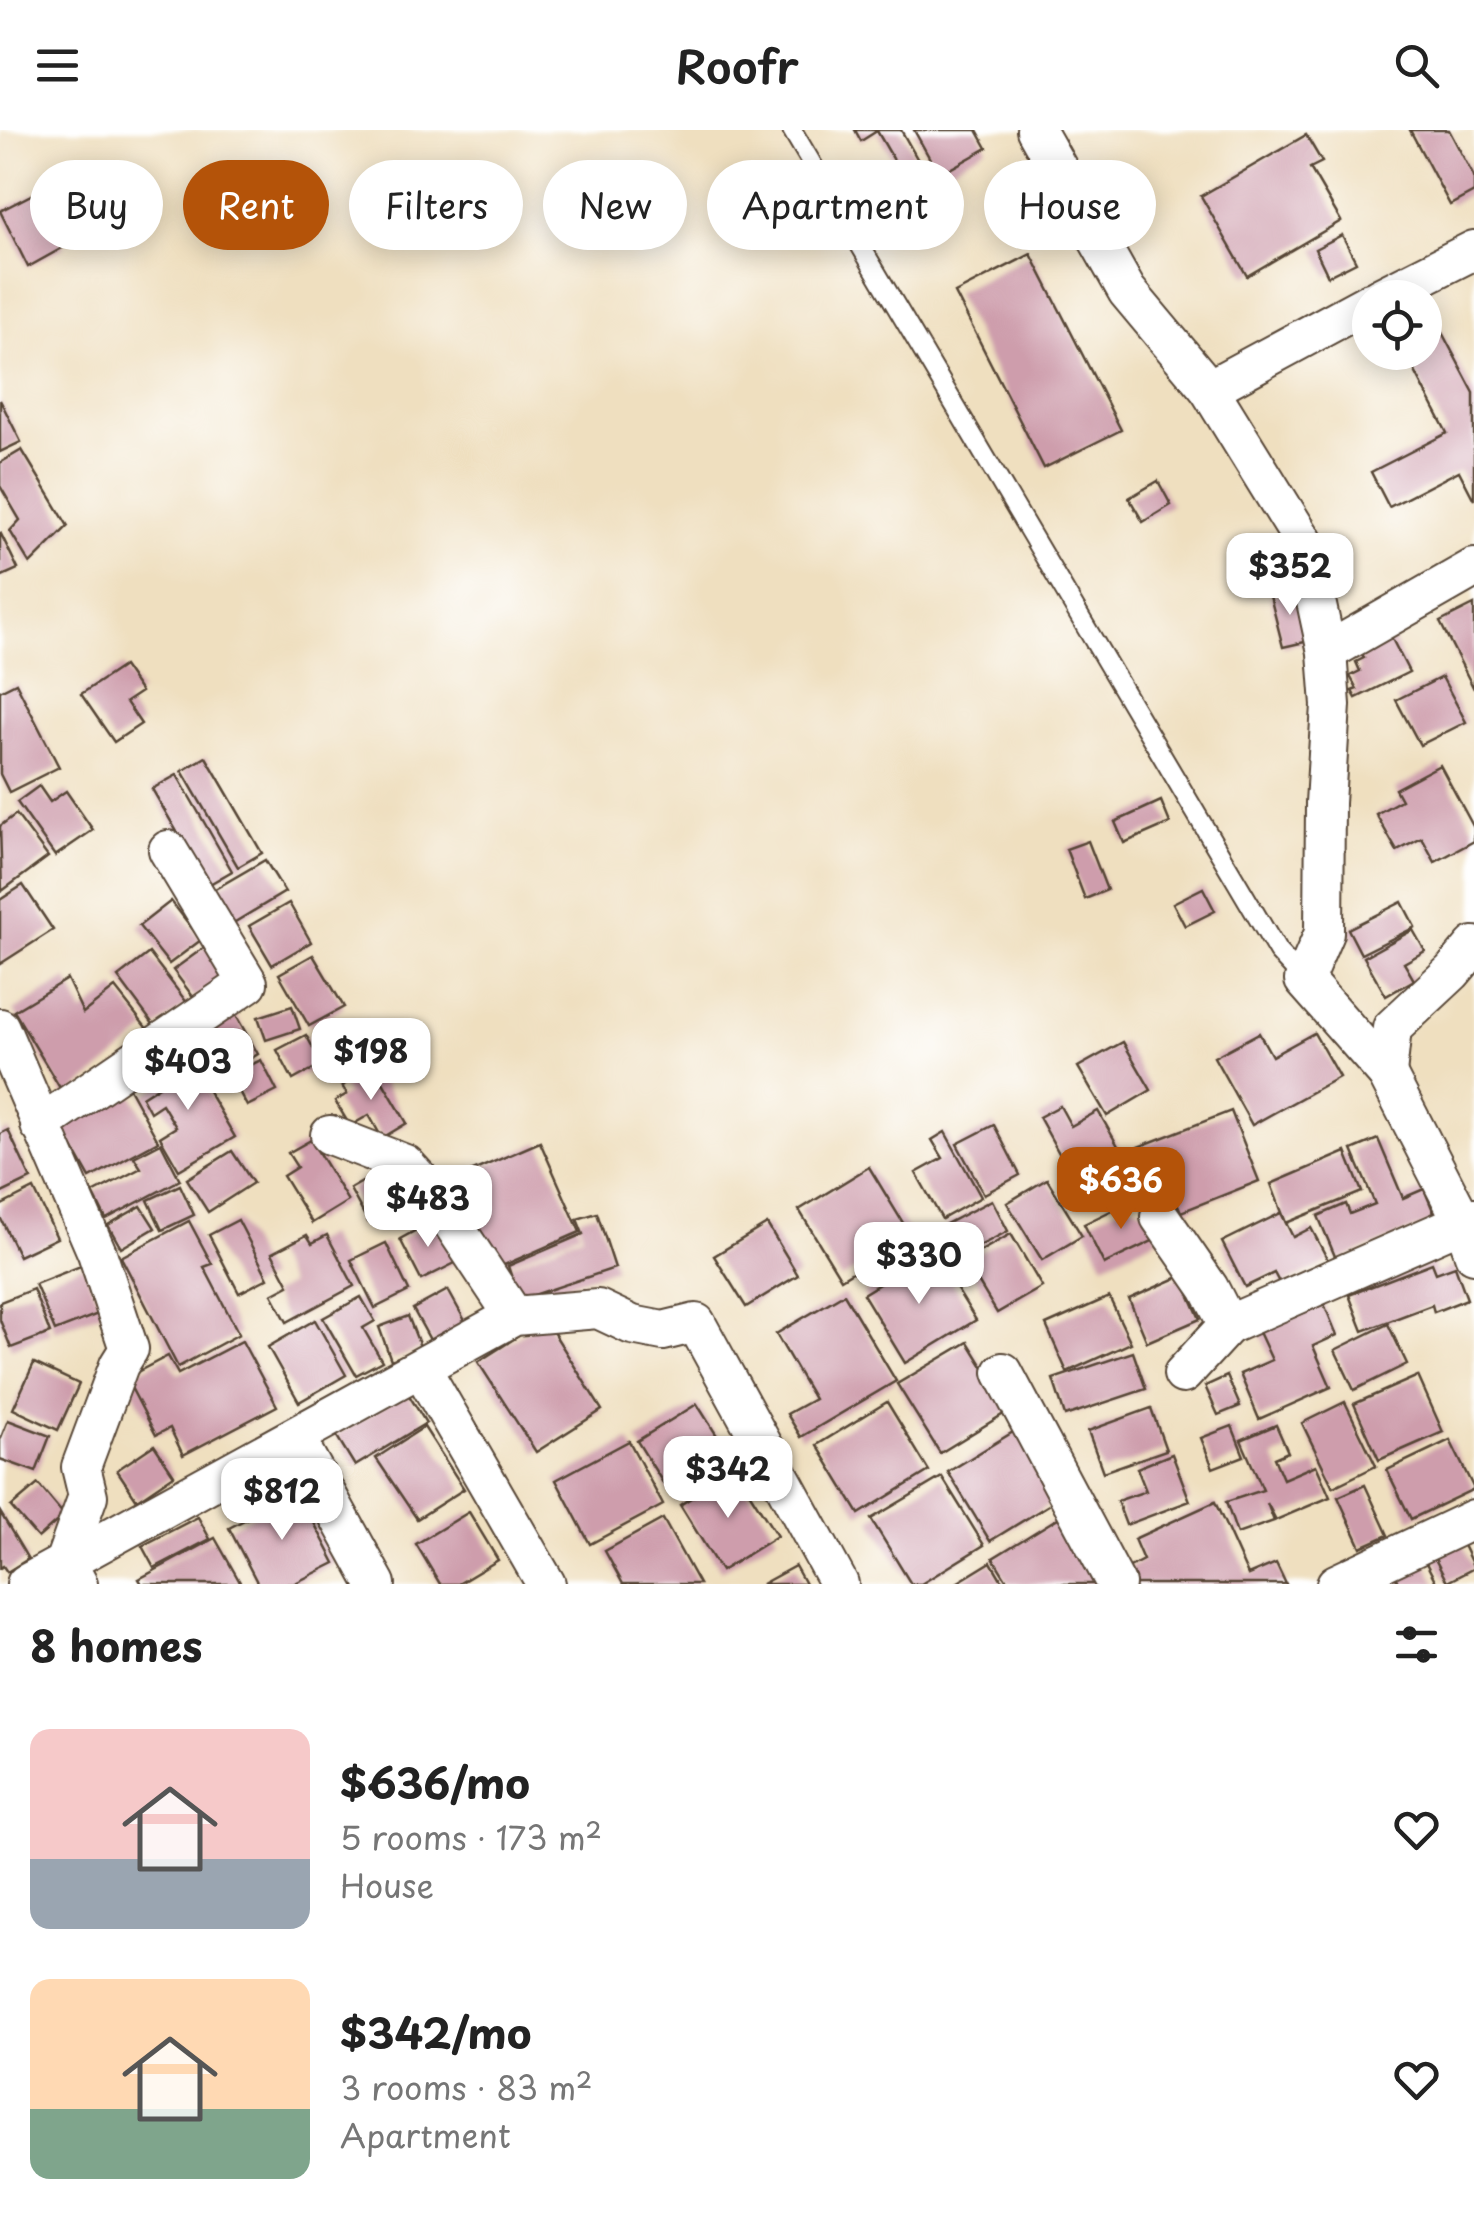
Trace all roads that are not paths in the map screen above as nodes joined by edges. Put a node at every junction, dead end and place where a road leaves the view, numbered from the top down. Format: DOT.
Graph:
graph roads {
  1 [pos="792,130"];
  2 [pos="1036,130"];
  3 [pos="1474,250"];
  4 [pos="1415,280"];
  5 [pos="1352,312"];
  6 [pos="1209,389"];
  7 [pos="1474,568"];
  8 [pos="1328,652"];
  9 [pos="168,850"];
  10 [pos="1474,946"];
  11 [pos="1304,980"];
  12 [pos="0,1028"];
  13 [pos="1386,1074"];
  14 [pos="40,1125"];
  15 [pos="330,1135"];
  16 [pos="1160,1217"];
  17 [pos="1470,1231"];
  18 [pos="514,1316"];
  19 [pos="1228,1325"];
  20 [pos="421,1368"];
  21 [pos="1003,1372"];
  22 [pos="1183,1374"];
  23 [pos="295,1437"];
  24 [pos="1474,1519"];
  25 [pos="71,1572"];
  26 [pos="26,1584"];
  27 [pos="376,1584"];
  28 [pos="546,1584"];
  29 [pos="838,1584"];
  30 [pos="1116,1584"];
  31 [pos="1336,1584"];
  1 -- 11 [label="lane"];
  2 -- 6 [label="street"];
  3 -- 4 [label="street"];
  5 -- 6 [label="street"];
  6 -- 8 [label="street"];
  7 -- 8 [label="street"];
  8 -- 11 [label="street"];
  9 -- 14 [label="street"];
  10 -- 13 [label="street"];
  11 -- 13 [label="street"];
  12 -- 14 [label="street"];
  13 -- 17 [label="street"];
  14 -- 25 [label="street"];
  15 -- 18 [label="street"];
  16 -- 19 [label="street"];
  17 -- 19 [label="street"];
  18 -- 20 [label="street"];
  18 -- 29 [label="street"];
  19 -- 22 [label="street"];
  20 -- 23 [label="street"];
  20 -- 28 [label="street"];
  21 -- 30 [label="street"];
  23 -- 25 [label="street"];
  23 -- 27 [label="street"];
  24 -- 31 [label="street"];
  25 -- 26 [label="street"];
}
